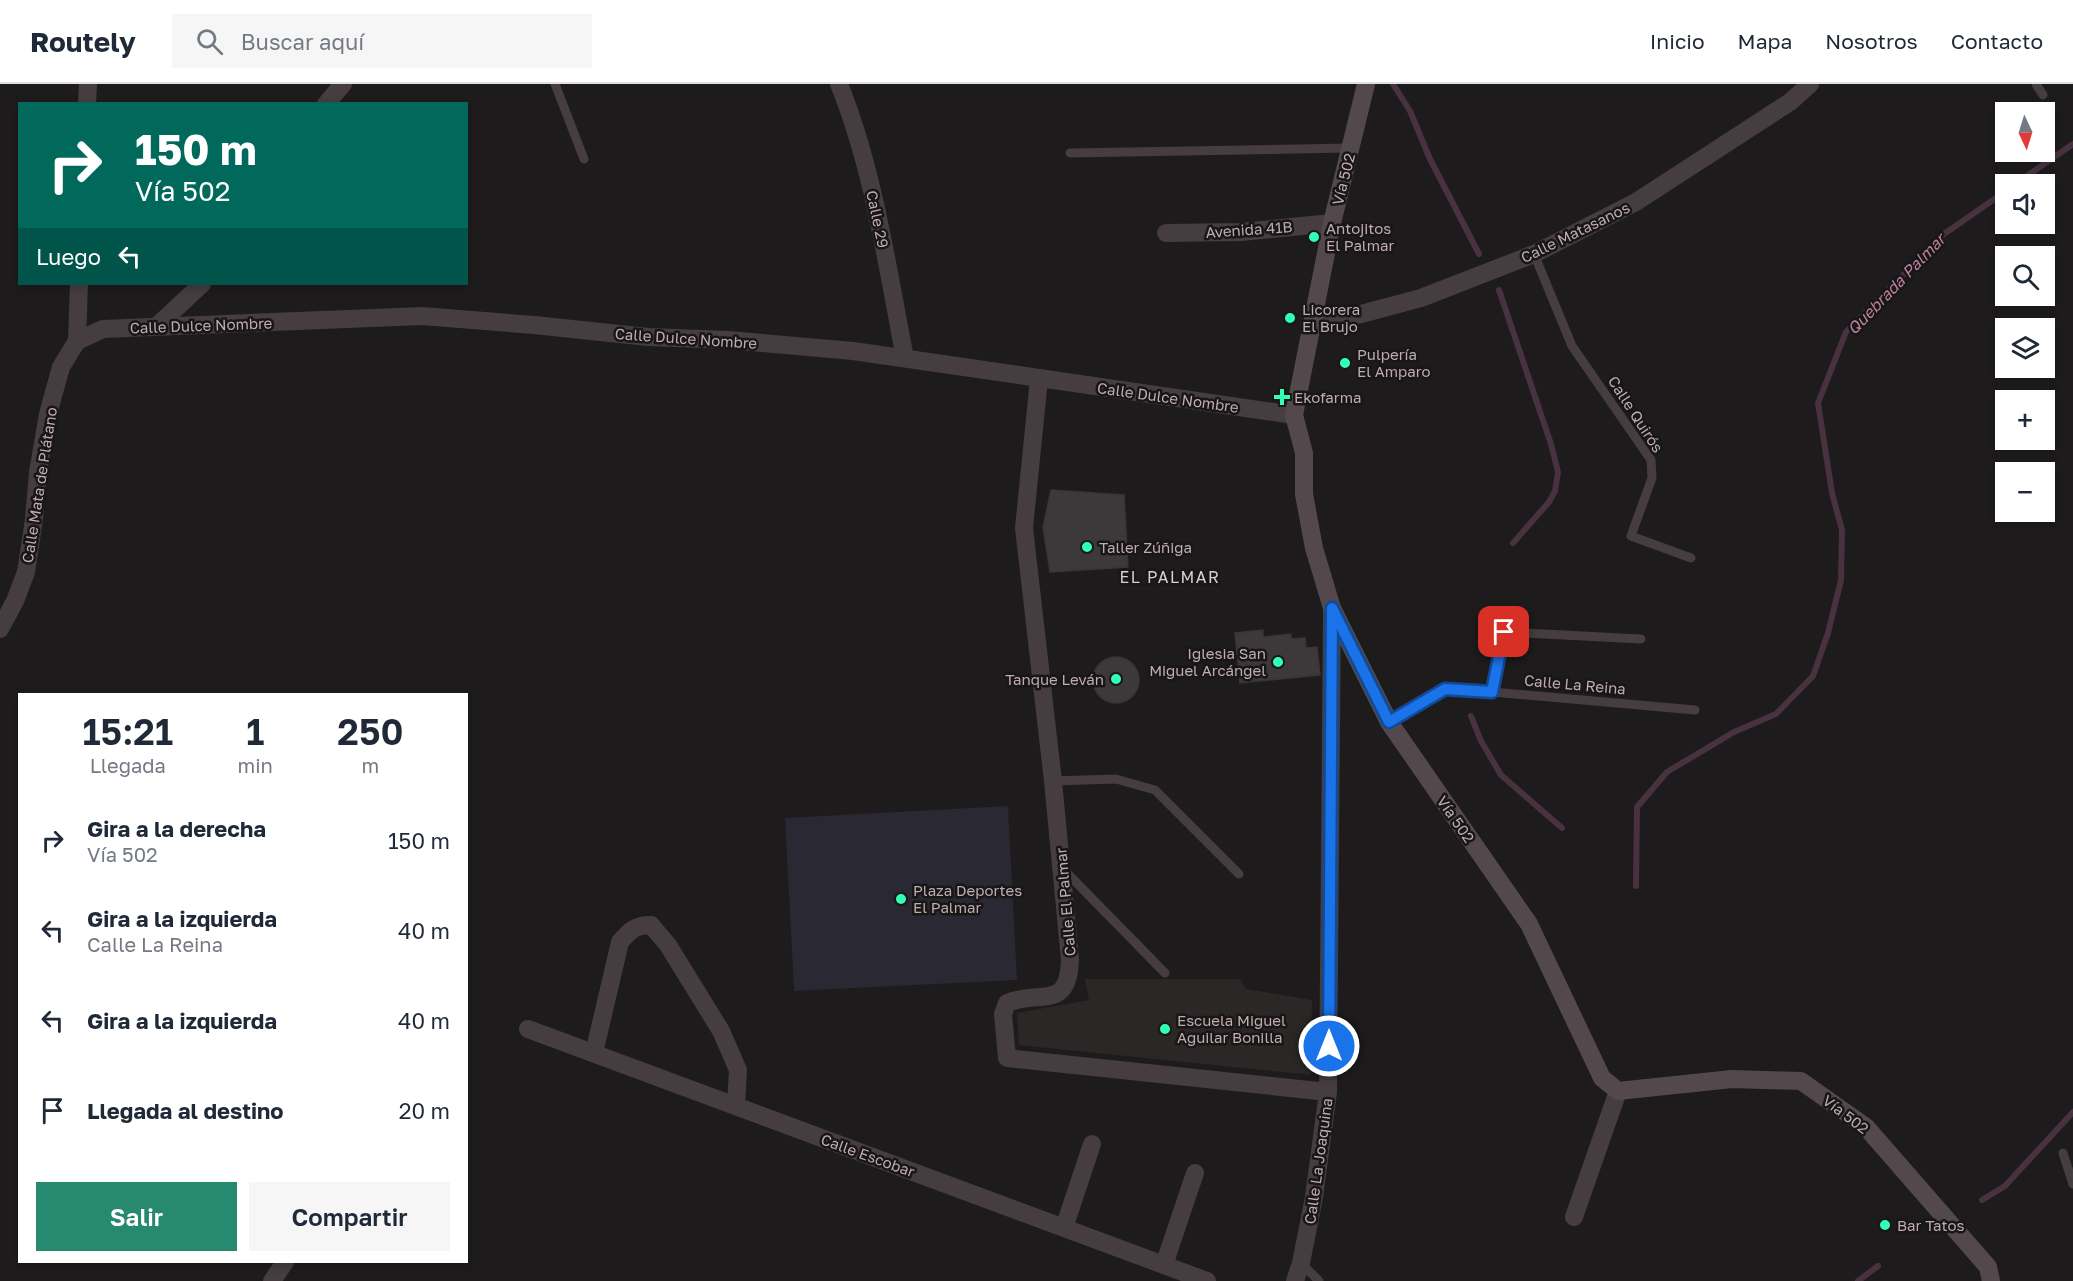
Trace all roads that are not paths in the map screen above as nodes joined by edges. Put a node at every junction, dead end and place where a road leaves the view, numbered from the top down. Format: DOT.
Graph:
graph roads {
  1 [pos="88,84"];
  2 [pos="343,84"];
  3 [pos="555,84"];
  4 [pos="839,84"];
  5 [pos="1366,84"];
  6 [pos="1810,84"];
  7 [pos="2036,84"];
  8 [pos="2043,95"];
  9 [pos="87,102"];
  10 [pos="328,102"];
  11 [pos="1350,148"];
  12 [pos="1070,153"];
  13 [pos="584,159"];
  14 [pos="1332,223"];
  15 [pos="1166,232"];
  16 [pos="1534,254"];
  17 [pos="79,285"];
  18 [pos="201,285"];
  19 [pos="1313,321"];
  20 [pos="157,326"];
  21 [pos="77,341"];
  22 [pos="905,358"];
  23 [pos="1039,379"];
  24 [pos="1294,415"];
  25 [pos="1691,558"];
  26 [pos="1332,608"];
  27 [pos="0,629"];
  28 [pos="1641,639"];
  29 [pos="1492,692"];
  30 [pos="1695,710"];
  31 [pos="1389,722"];
  32 [pos="1053,781"];
  33 [pos="1061,867"];
  34 [pos="1239,874"];
  35 [pos="1165,973"];
  36 [pos="528,1029"];
  37 [pos="594,1053"];
  38 [pos="1618,1091"];
  39 [pos="1328,1092"];
  40 [pos="736,1106"];
  41 [pos="1092,1143"];
  42 [pos="2062,1153"];
  43 [pos="1195,1173"];
  44 [pos="2073,1184"];
  45 [pos="1574,1217"];
  46 [pos="1064,1228"];
  47 [pos="284,1263"];
  48 [pos="1301,1263"];
  49 [pos="1164,1265"];
  50 [pos="272,1281"];
  51 [pos="1208,1281"];
  52 [pos="1295,1281"];
  53 [pos="1319,1281"];
  54 [pos="1991,1281"];
  1 -- 9 [label="street"];
  2 -- 10 [label="street"];
  3 -- 13 [label="lane"];
  4 -- 22 [label="street, Calle 29"];
  5 -- 11 [label="street, Vía 502"];
  6 -- 16 [label="street, Calle Matasanos"];
  7 -- 8 [label="lane"];
  11 -- 12 [label="lane"];
  11 -- 14 [label="street, Vía 502"];
  14 -- 15 [label="street, Avenida 41B"];
  14 -- 19 [label="street, Vía 502"];
  16 -- 19 [label="street, Calle Matasanos"];
  16 -- 25 [label="lane, Calle Quirós"];
  17 -- 21 [label="street"];
  18 -- 20 [label="street"];
  19 -- 24 [label="street, Vía 502"];
  20 -- 21 [label="street, Calle Dulce Nombre"];
  20 -- 22 [label="street, Calle Dulce Nombre"];
  21 -- 27 [label="street, Calle Mata de Plátano"];
  22 -- 23 [label="street, Calle Dulce Nombre"];
  23 -- 24 [label="street, Calle Dulce Nombre"];
  23 -- 32 [label="street, Calle El Palmar"];
  24 -- 26 [label="street, Vía 502"];
  26 -- 31 [label="street, Vía 502"];
  26 -- 39 [label="street, Calle La Joaquina"];
  28 -- 29 [label="lane"];
  29 -- 30 [label="lane, Calle La Reina"];
  29 -- 31 [label="lane, Calle La Reina"];
  31 -- 38 [label="street, Vía 502"];
  32 -- 33 [label="street, Calle El Palmar"];
  32 -- 34 [label="lane"];
  33 -- 35 [label="lane"];
  33 -- 39 [label="street, Calle El Palmar"];
  36 -- 37 [label="street, Calle Escobar"];
  37 -- 40 [label="street, Calle Escobar"];
  37 -- 40 [label="street"];
  38 -- 45 [label="street"];
  38 -- 54 [label="street, Vía 502"];
  39 -- 48 [label="street, Calle La Joaquina"];
  40 -- 46 [label="street, Calle Escobar"];
  41 -- 46 [label="street"];
  42 -- 44 [label="lane"];
  43 -- 49 [label="street"];
  46 -- 49 [label="street, Calle Escobar"];
  47 -- 50 [label="street"];
  48 -- 52 [label="street, Calle La Joaquina"];
  48 -- 53 [label="lane"];
  49 -- 51 [label="street, Calle Escobar"];
}
